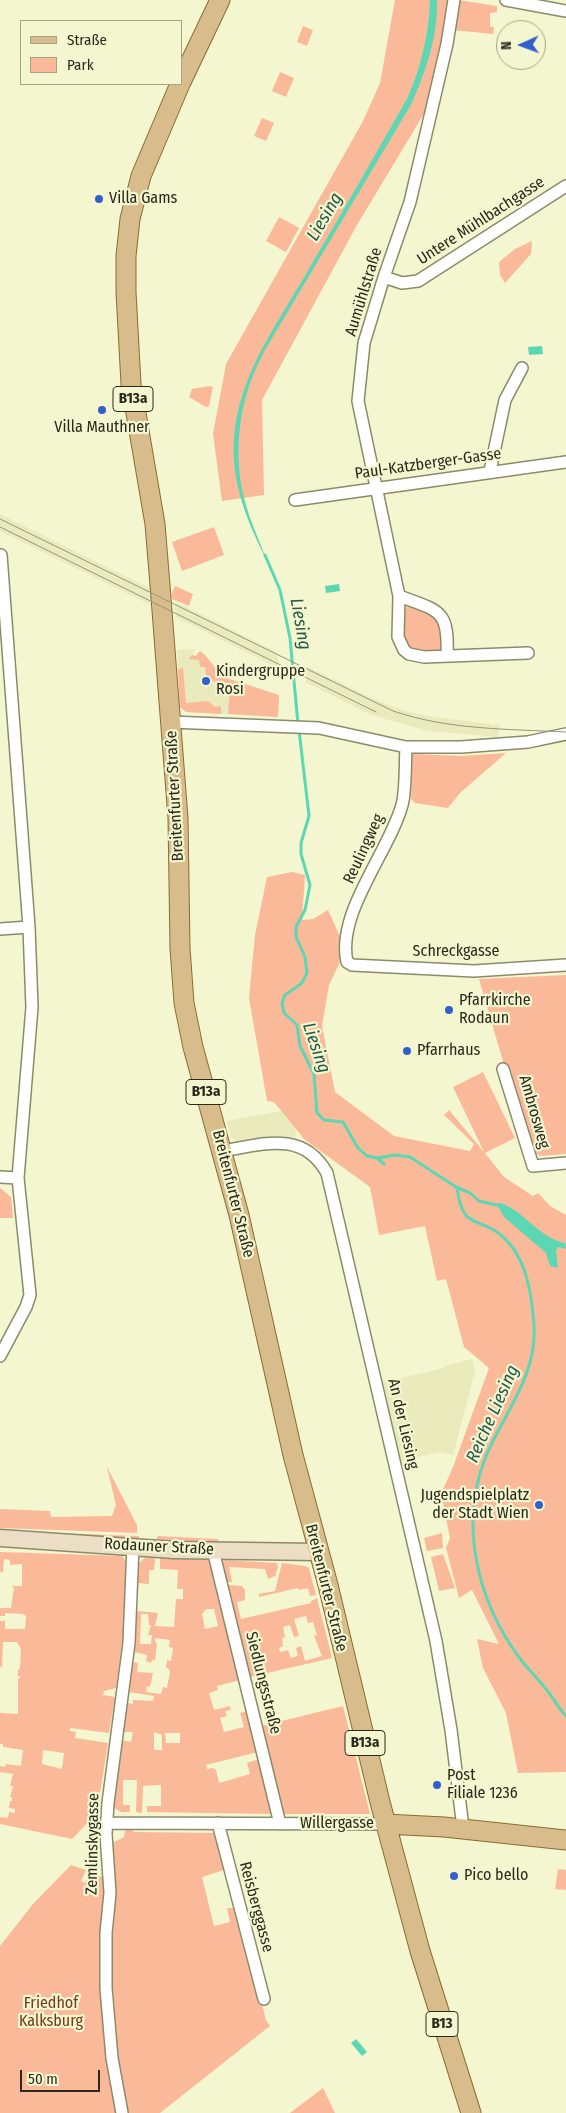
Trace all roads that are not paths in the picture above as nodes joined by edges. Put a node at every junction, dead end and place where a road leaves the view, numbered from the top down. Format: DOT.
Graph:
graph roads {
  1 [pos="220,0"];
  2 [pos="454,0"];
  3 [pos="512,1"];
  4 [pos="566,11"];
  5 [pos="182,81"];
  6 [pos="180,85"];
  7 [pos="566,186"];
  8 [pos="384,277"];
  9 [pos="522,368"];
  10 [pos="566,462"];
  11 [pos="490,471"];
  12 [pos="375,488"];
  13 [pos="295,500"];
  14 [pos="1,555"];
  15 [pos="399,596"];
  16 [pos="528,653"];
  17 [pos="447,656"];
  18 [pos="5,687"];
  19 [pos="171,722"];
  20 [pos="566,734"];
  21 [pos="406,747"];
  22 [pos="29,927"];
  23 [pos="0,929"];
  24 [pos="347,962"];
  25 [pos="566,965"];
  26 [pos="503,1069"];
  27 [pos="223,1151"];
  28 [pos="566,1164"];
  29 [pos="0,1177"];
  30 [pos="18,1178"];
  31 [pos="0,1356"];
  32 [pos="0,1538"];
  33 [pos="133,1546"];
  34 [pos="213,1550"];
  35 [pos="319,1552"];
  36 [pos="108,1823"];
  37 [pos="218,1823"];
  38 [pos="280,1824"];
  39 [pos="386,1824"];
  40 [pos="463,1828"];
  41 [pos="566,1840"];
  42 [pos="264,1999"];
  43 [pos="122,2113"];
  44 [pos="471,2113"];
  1 -- 5 [label="main road, Breitenfurter Straße / B13a"];
  2 -- 8 [label="street, Aumühlstraße"];
  3 -- 4 [label="street"];
  6 -- 19 [label="main road, Breitenfurter Straße / B13a"];
  7 -- 8 [label="street, Untere Mühlbachgasse"];
  8 -- 12 [label="street, Aumühlstraße"];
  9 -- 11 [label="street"];
  10 -- 11 [label="street, Paul-Katzberger-Gasse"];
  11 -- 12 [label="street, Paul-Katzberger-Gasse"];
  12 -- 13 [label="street, Paul-Katzberger-Gasse"];
  12 -- 15 [label="street, Aumühlstraße"];
  14 -- 18 [label="street"];
  15 -- 17 [label="street"];
  15 -- 17 [label="street, Aumühlstraße"];
  16 -- 17 [label="street, Aumühlstraße"];
  18 -- 22 [label="street"];
  19 -- 21 [label="street"];
  19 -- 27 [label="main road, Breitenfurter Straße / B13a"];
  20 -- 21 [label="street"];
  21 -- 24 [label="street, Reulingweg"];
  22 -- 23 [label="street"];
  22 -- 30 [label="street"];
  24 -- 25 [label="street, Schreckgasse"];
  26 -- 28 [label="street, Ambrosweg"];
  27 -- 35 [label="main road, Breitenfurter Straße / B13a"];
  27 -- 40 [label="street, An der Liesing"];
  29 -- 30 [label="street"];
  30 -- 31 [label="street"];
  32 -- 33 [label="main road, Rodauner Straße"];
  33 -- 34 [label="main road, Rodauner Straße"];
  33 -- 36 [label="street, Zemlinskygasse"];
  34 -- 35 [label="main road, Rodauner Straße"];
  34 -- 38 [label="street, Siedlungsstraße"];
  35 -- 39 [label="main road, Breitenfurter Straße / B13a"];
  36 -- 37 [label="street, Willergasse"];
  36 -- 43 [label="street, Zemlinskygasse"];
  37 -- 38 [label="street, Willergasse"];
  37 -- 42 [label="street, Reisberggasse"];
  38 -- 39 [label="street, Willergasse"];
  39 -- 40 [label="main road, Willergasse"];
  39 -- 44 [label="main road, Breitenfurter Straße / B13"];
  40 -- 41 [label="main road, Willergasse"];
}
